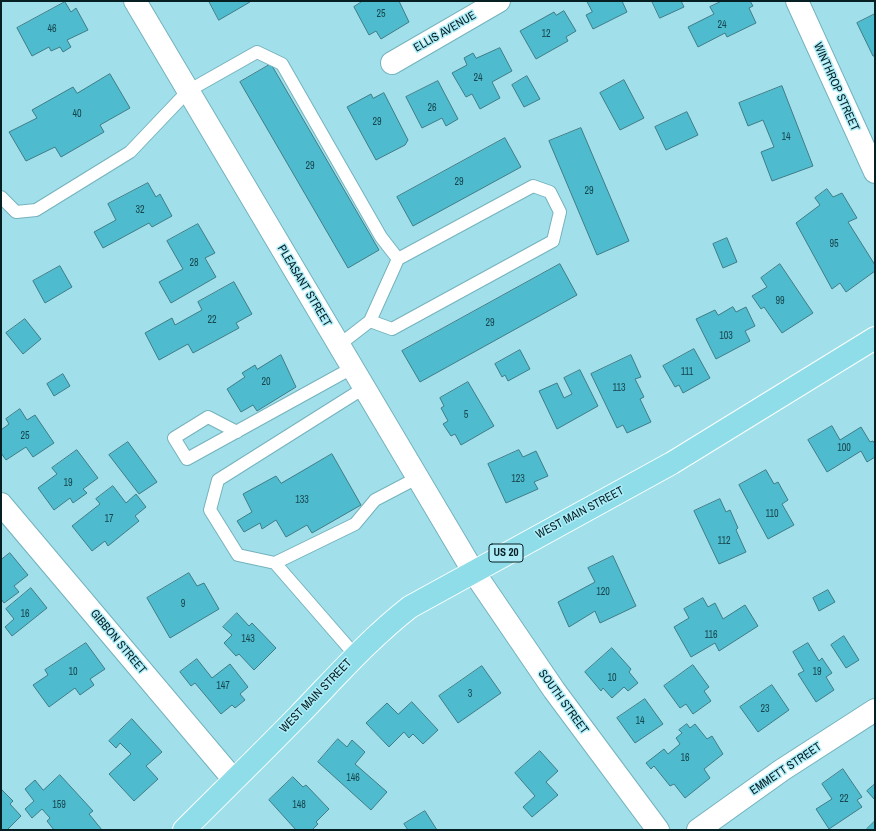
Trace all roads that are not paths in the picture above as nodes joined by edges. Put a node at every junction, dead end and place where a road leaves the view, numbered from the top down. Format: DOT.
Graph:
graph roads {
  1 [pos="136,1"];
  2 [pos="499,1"];
  3 [pos="797,1"];
  4 [pos="392,63"];
  5 [pos="188,90"];
  6 [pos="875,172"];
  7 [pos="1,197"];
  8 [pos="398,259"];
  9 [pos="370,321"];
  10 [pos="875,338"];
  11 [pos="339,345"];
  12 [pos="352,368"];
  13 [pos="364,388"];
  14 [pos="236,432"];
  15 [pos="417,478"];
  16 [pos="1,504"];
  17 [pos="275,563"];
  18 [pos="472,571"];
  19 [pos="355,655"];
  20 [pos="873,714"];
  21 [pos="234,780"];
  22 [pos="184,830"];
  23 [pos="658,830"];
  24 [pos="698,830"];
  1 -- 5 [label="main road, PLEASANT STREET"];
  2 -- 4 [label="main road, ELLIS AVENUE"];
  3 -- 6 [label="main road, WINTHROP STREET"];
  5 -- 7 [label="lane"];
  5 -- 8 [label="lane"];
  5 -- 11 [label="main road, PLEASANT STREET"];
  8 -- 9 [label="lane"];
  8 -- 9 [label="lane"];
  9 -- 11 [label="lane"];
  10 -- 18 [label="main road, WEST MAIN STREET / US 20"];
  11 -- 12 [label="main road, PLEASANT STREET"];
  12 -- 13 [label="main road, PLEASANT STREET"];
  12 -- 14 [label="lane"];
  13 -- 15 [label="main road, PLEASANT STREET"];
  13 -- 17 [label="lane"];
  14 -- 14 [label="lane"];
  15 -- 17 [label="lane"];
  15 -- 18 [label="main road, PLEASANT STREET"];
  16 -- 21 [label="main road, GIBBON STREET"];
  17 -- 19 [label="lane"];
  18 -- 19 [label="main road, WEST MAIN STREET / US 20"];
  18 -- 23 [label="main road, SOUTH STREET"];
  19 -- 21 [label="main road, WEST MAIN STREET / US 20"];
  20 -- 24 [label="main road, EMMETT STREET"];
  21 -- 22 [label="main road, WEST MAIN STREET / US 20"];
}
